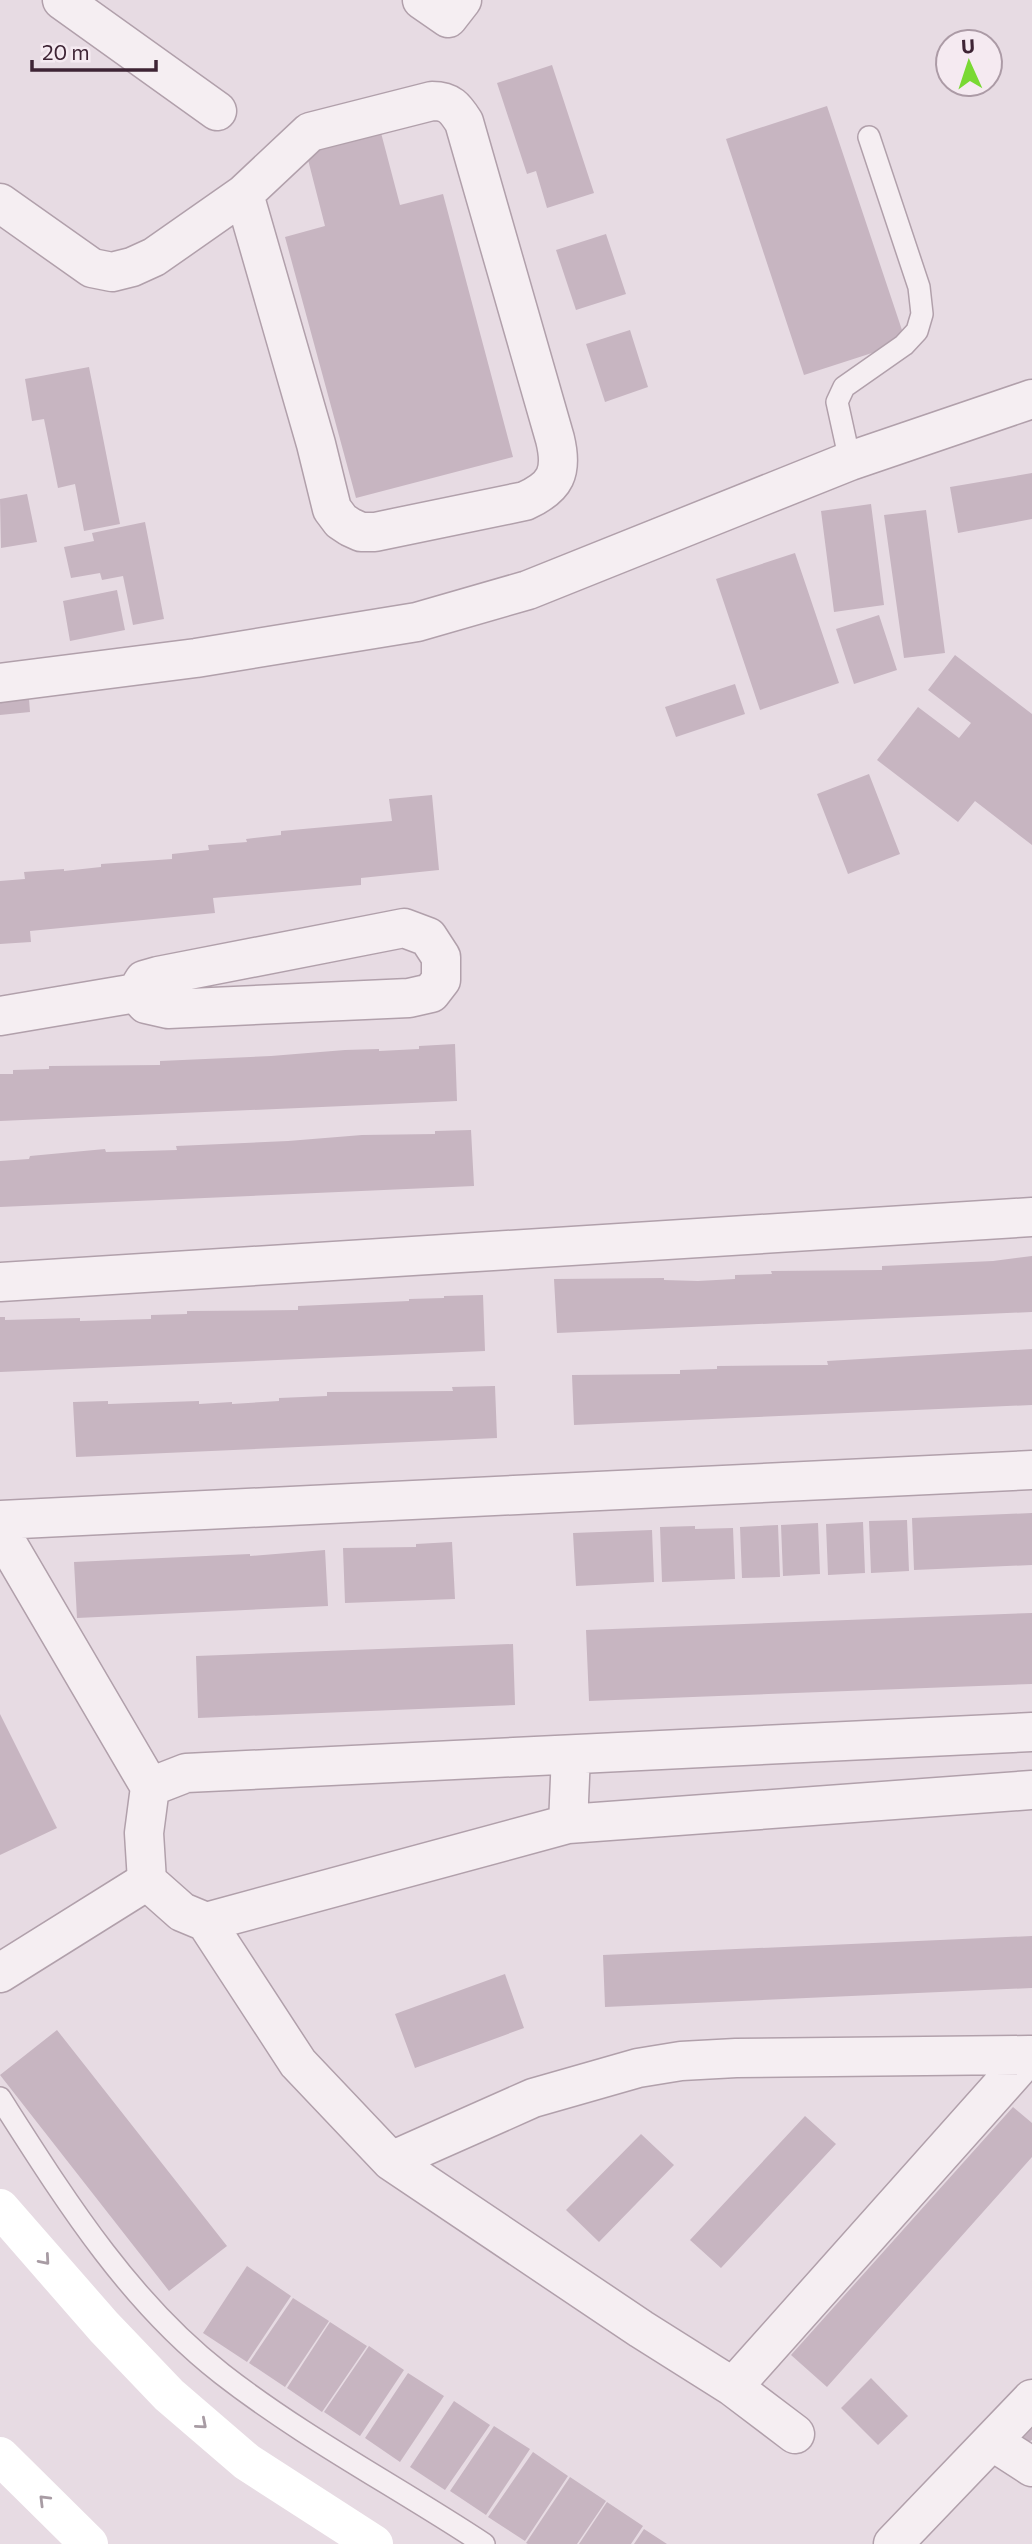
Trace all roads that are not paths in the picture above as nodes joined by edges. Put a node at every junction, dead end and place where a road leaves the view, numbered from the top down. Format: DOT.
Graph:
graph roads {
  1 [pos="62,0"];
  2 [pos="422,0"];
  3 [pos="462,0"];
  4 [pos="216,111"];
  5 [pos="869,137"];
  6 [pos="244,194"];
  7 [pos="0,203"];
  8 [pos="1032,399"];
  9 [pos="850,461"];
  10 [pos="0,683"];
  11 [pos="136,993"];
  12 [pos="0,1016"];
  13 [pos="1032,1217"];
  14 [pos="0,1282"];
  15 [pos="1032,1470"];
  16 [pos="0,1520"];
  17 [pos="0,1531"];
  18 [pos="1032,1732"];
  19 [pos="571,1755"];
  20 [pos="150,1787"];
  21 [pos="1032,1790"];
  22 [pos="568,1824"];
  23 [pos="147,1881"];
  24 [pos="206,1922"];
  25 [pos="0,1973"];
  26 [pos="1030,2055"];
  27 [pos="0,2098"];
  28 [pos="391,2161"];
  29 [pos="0,2208"];
  30 [pos="733,2387"];
  31 [pos="1032,2399"];
  32 [pos="795,2434"];
  33 [pos="992,2441"];
  34 [pos="0,2456"];
  35 [pos="1032,2467"];
  36 [pos="89,2544"];
  37 [pos="374,2544"];
  38 [pos="484,2544"];
  39 [pos="892,2544"];
  1 -- 4 [label="street"];
  2 -- 3 [label="street"];
  5 -- 9 [label="lane"];
  6 -- 6 [label="street"];
  6 -- 7 [label="street"];
  8 -- 9 [label="street"];
  9 -- 10 [label="street"];
  11 -- 11 [label="street"];
  11 -- 12 [label="street"];
  13 -- 14 [label="street"];
  15 -- 16 [label="street"];
  17 -- 20 [label="street"];
  18 -- 19 [label="street"];
  19 -- 20 [label="street"];
  19 -- 22 [label="street"];
  20 -- 23 [label="street"];
  21 -- 22 [label="street"];
  22 -- 24 [label="street"];
  23 -- 24 [label="street"];
  23 -- 25 [label="street"];
  24 -- 28 [label="street"];
  26 -- 28 [label="street"];
  26 -- 30 [label="street"];
  27 -- 38 [label="lane"];
  28 -- 30 [label="street"];
  29 -- 37 [label="street, one-way"];
  30 -- 32 [label="street"];
  31 -- 33 [label="street"];
  33 -- 35 [label="street"];
  33 -- 39 [label="street"];
  36 -- 34 [label="street, one-way"];
}
